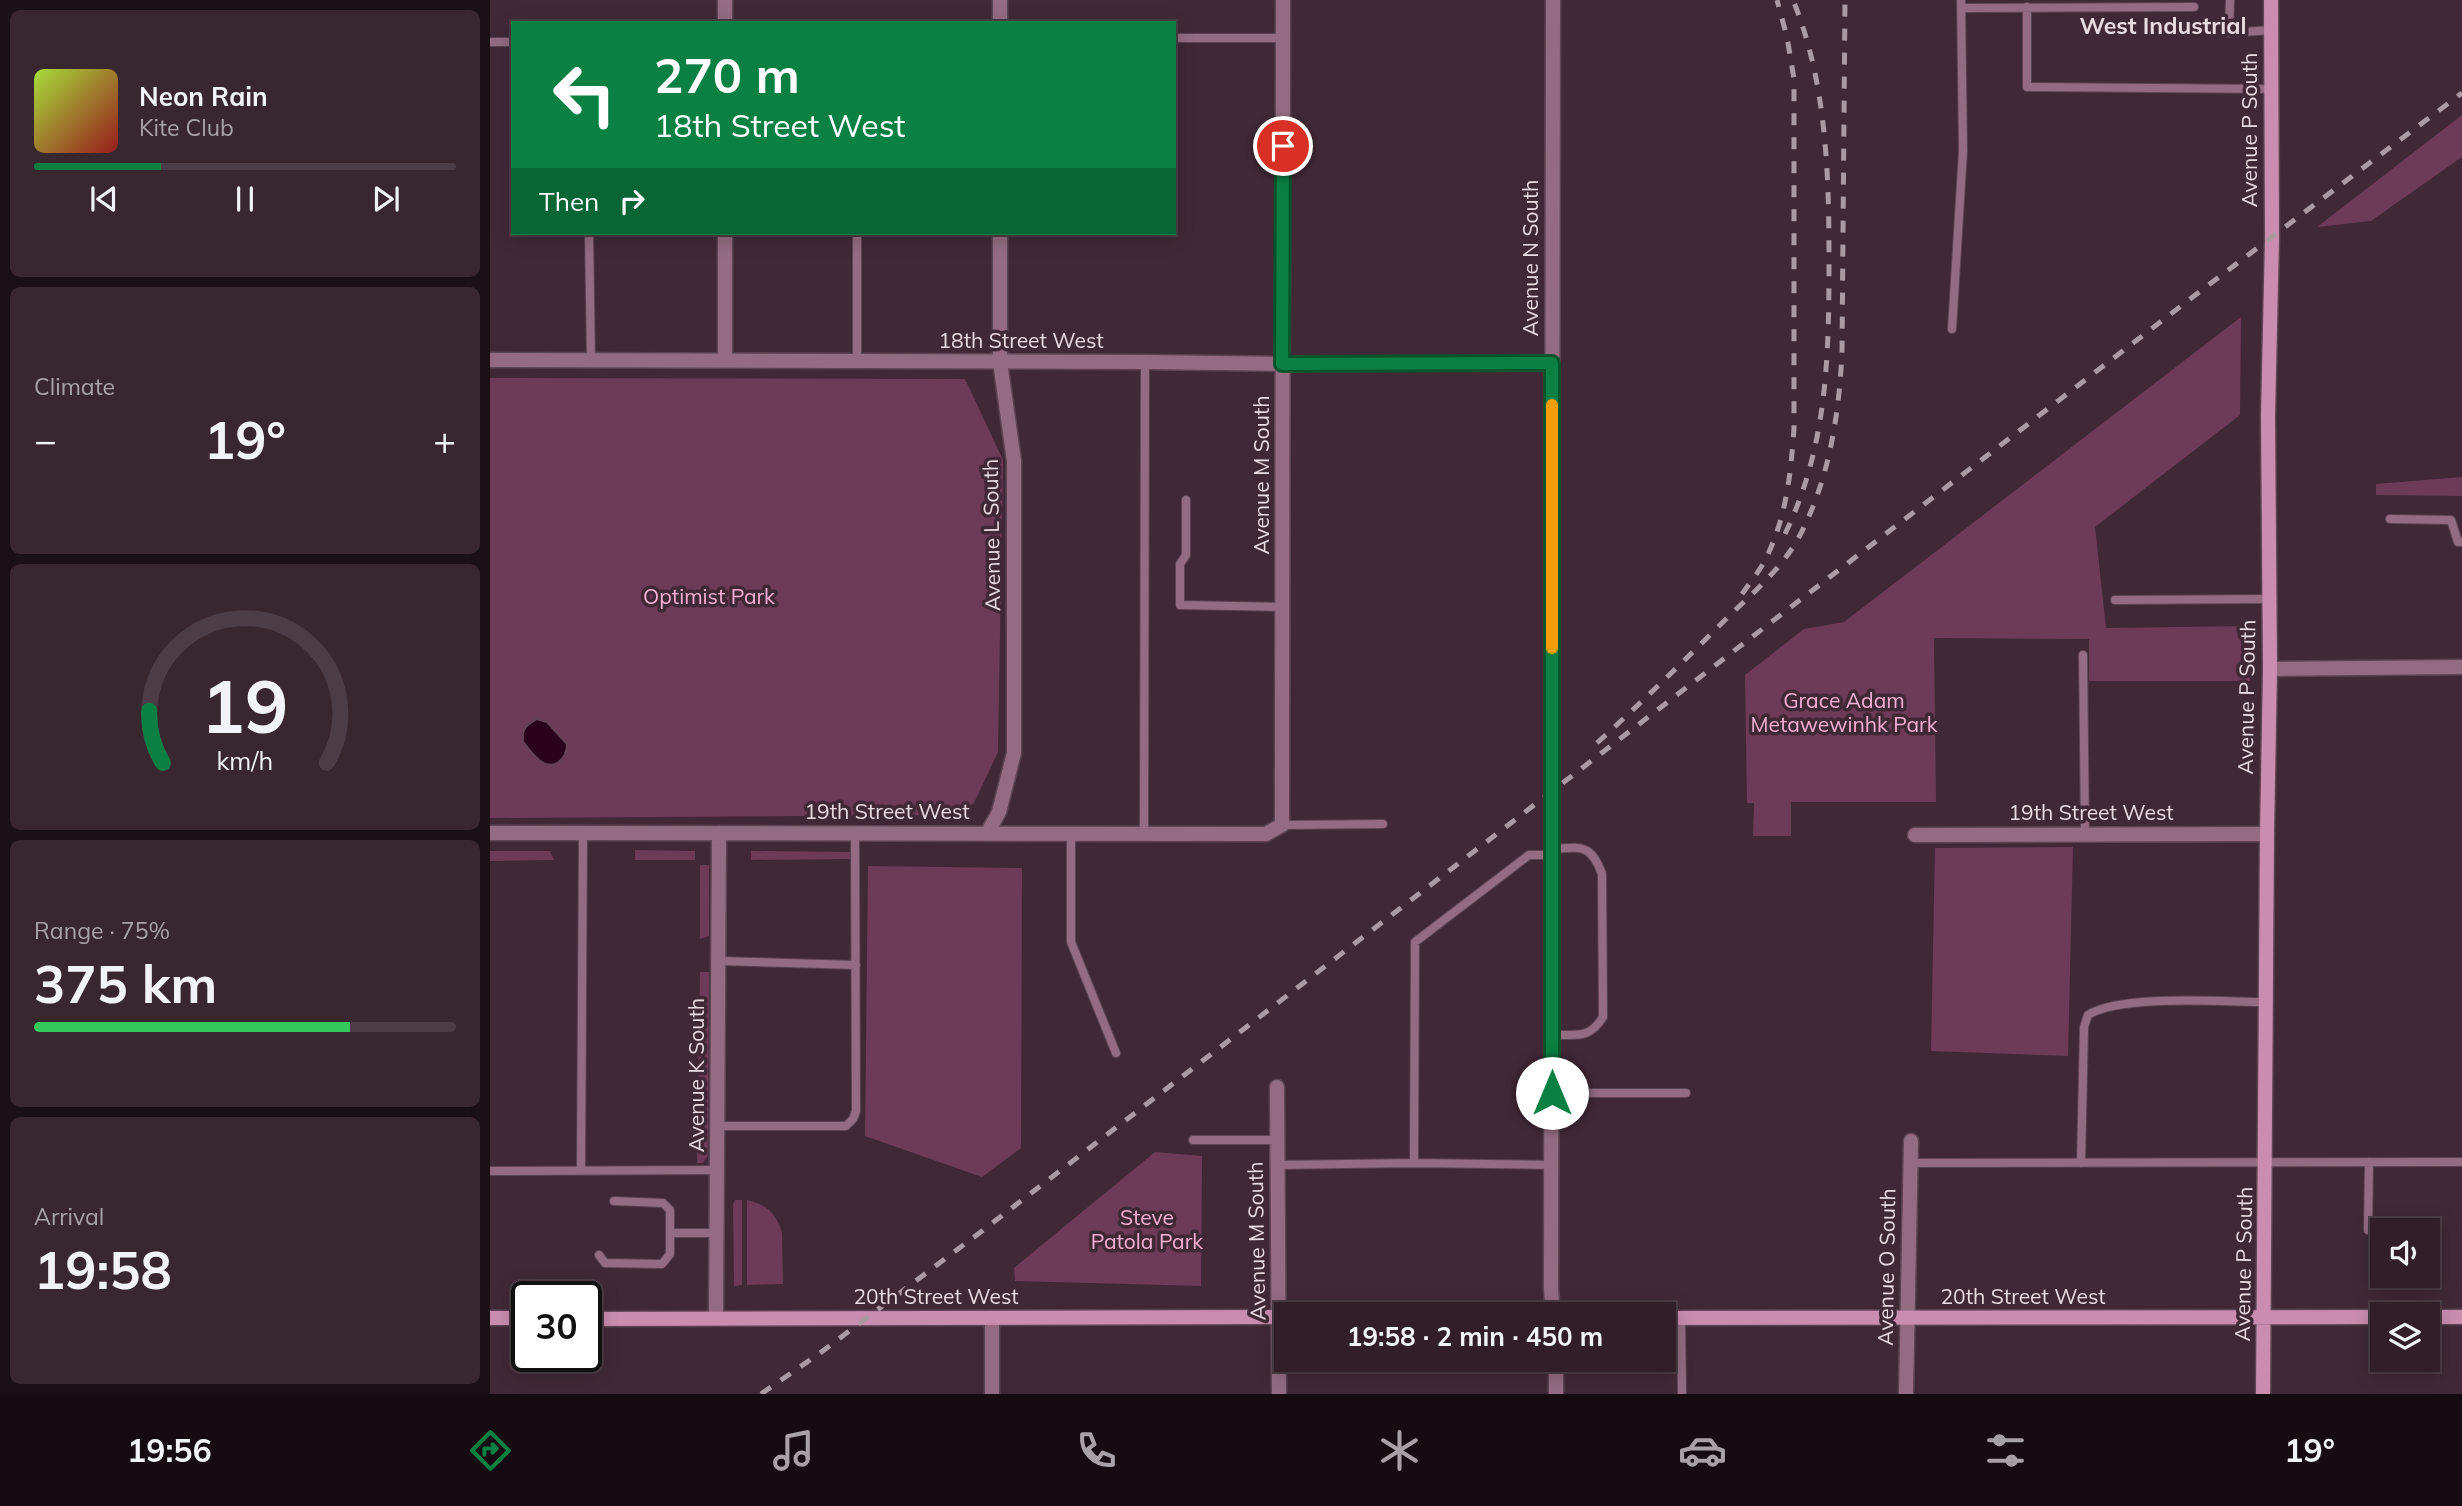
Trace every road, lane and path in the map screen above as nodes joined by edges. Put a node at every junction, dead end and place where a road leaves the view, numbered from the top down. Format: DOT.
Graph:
graph roads {
  1 [pos="725,0"];
  2 [pos="1000,0"];
  3 [pos="1283,0"];
  4 [pos="1553,0"];
  5 [pos="2230,0"];
  6 [pos="2272,0"];
  7 [pos="1961,4"];
  8 [pos="2027,7"];
  9 [pos="2194,7"];
  10 [pos="725,21"];
  11 [pos="1000,21"];
  12 [pos="2271,30"];
  13 [pos="1283,37"];
  14 [pos="1176,38"];
  15 [pos="490,42"];
  16 [pos="511,42"];
  17 [pos="2271,89"];
  18 [pos="589,235"];
  19 [pos="725,235"];
  20 [pos="858,235"];
  21 [pos="1000,235"];
  22 [pos="1952,329"];
  23 [pos="490,360"];
  24 [pos="725,360"];
  25 [pos="591,361"];
  26 [pos="857,361"];
  27 [pos="1000,362"];
  28 [pos="1145,362"];
  29 [pos="1552,363"];
  30 [pos="1282,364"];
  31 [pos="1186,500"];
  32 [pos="2390,519"];
  33 [pos="2462,542"];
  34 [pos="2269,599"];
  35 [pos="2115,600"];
  36 [pos="1283,607"];
  37 [pos="2082,655"];
  38 [pos="2462,667"];
  39 [pos="2270,669"];
  40 [pos="1382,824"];
  41 [pos="1282,825"];
  42 [pos="988,832"];
  43 [pos="490,833"];
  44 [pos="583,833"];
  45 [pos="719,833"];
  46 [pos="855,833"];
  47 [pos="1071,833"];
  48 [pos="1144,834"];
  49 [pos="2085,834"];
  50 [pos="2267,834"];
  51 [pos="1915,835"];
  52 [pos="1553,852"];
  53 [pos="719,961"];
  54 [pos="856,965"];
  55 [pos="2266,1002"];
  56 [pos="1552,1035"];
  57 [pos="1116,1053"];
  58 [pos="1276,1087"];
  59 [pos="1552,1093"];
  60 [pos="1686,1093"];
  61 [pos="718,1126"];
  62 [pos="1194,1140"];
  63 [pos="1277,1140"];
  64 [pos="1911,1140"];
  65 [pos="2266,1162"];
  66 [pos="2370,1162"];
  67 [pos="2462,1162"];
  68 [pos="1414,1163"];
  69 [pos="1909,1163"];
  70 [pos="2081,1163"];
  71 [pos="1277,1165"];
  72 [pos="1552,1165"];
  73 [pos="490,1171"];
  74 [pos="581,1171"];
  75 [pos="717,1171"];
  76 [pos="614,1201"];
  77 [pos="2368,1230"];
  78 [pos="670,1233"];
  79 [pos="717,1233"];
  80 [pos="599,1255"];
  81 [pos="1282,1302"];
  82 [pos="1553,1302"];
  83 [pos="1274,1317"];
  84 [pos="2264,1317"];
  85 [pos="2370,1317"];
  86 [pos="2440,1317"];
  87 [pos="2462,1317"];
  88 [pos="490,1318"];
  89 [pos="511,1318"];
  90 [pos="716,1318"];
  91 [pos="992,1318"];
  92 [pos="1676,1318"];
  93 [pos="1681,1318"];
  94 [pos="602,1319"];
  95 [pos="1906,1319"];
  96 [pos="1280,1372"];
  97 [pos="1556,1372"];
  98 [pos="992,1394"];
  99 [pos="1279,1394"];
  100 [pos="1556,1394"];
  101 [pos="1682,1394"];
  102 [pos="1906,1394"];
  103 [pos="2263,1394"];
  1 -- 10 [label="street"];
  2 -- 11 [label="street"];
  3 -- 13 [label="street, Avenue M South"];
  4 -- 29 [label="street, Avenue N South"];
  5 -- 12 [label="lane"];
  6 -- 12 [label="main road, Avenue P South"];
  7 -- 8 [label="lane"];
  7 -- 22 [label="lane"];
  8 -- 9 [label="lane"];
  8 -- 17 [label="lane"];
  12 -- 17 [label="main road, Avenue P South"];
  13 -- 14 [label="lane"];
  13 -- 30 [label="street, Avenue M South"];
  15 -- 16 [label="lane"];
  17 -- 34 [label="main road, Avenue P South"];
  18 -- 25 [label="lane"];
  19 -- 24 [label="street"];
  20 -- 26 [label="lane"];
  21 -- 27 [label="street, Avenue L South"];
  23 -- 25 [label="street, 18th Street West"];
  24 -- 25 [label="street, 18th Street West"];
  24 -- 26 [label="street, 18th Street West"];
  26 -- 27 [label="street, 18th Street West"];
  27 -- 28 [label="street, 18th Street West"];
  27 -- 42 [label="street, Avenue L South"];
  28 -- 30 [label="street, 18th Street West"];
  28 -- 48 [label="lane"];
  29 -- 30 [label="street, 18th Street West"];
  29 -- 52 [label="street, Avenue N South"];
  30 -- 36 [label="street, Avenue M South"];
  31 -- 36 [label="lane"];
  32 -- 33 [label="lane"];
  34 -- 35 [label="lane"];
  34 -- 39 [label="main road, Avenue P South"];
  36 -- 41 [label="street, Avenue M South"];
  37 -- 49 [label="lane"];
  38 -- 39 [label="street"];
  39 -- 50 [label="main road, Avenue P South"];
  40 -- 41 [label="lane"];
  41 -- 48 [label="street, 19th Street West"];
  42 -- 46 [label="street, 19th Street West"];
  42 -- 47 [label="street, 19th Street West"];
  43 -- 44 [label="street, 19th Street West"];
  44 -- 45 [label="street, 19th Street West"];
  44 -- 74 [label="lane"];
  45 -- 46 [label="street, 19th Street West"];
  45 -- 53 [label="street, Avenue K South"];
  46 -- 54 [label="lane"];
  47 -- 48 [label="street, 19th Street West"];
  47 -- 57 [label="lane"];
  49 -- 50 [label="street, 19th Street West"];
  49 -- 51 [label="street, 19th Street West"];
  50 -- 55 [label="main road, Avenue P South"];
  52 -- 56 [label="street, Avenue N South"];
  52 -- 56 [label="lane"];
  52 -- 68 [label="lane"];
  53 -- 54 [label="lane"];
  53 -- 61 [label="street, Avenue K South"];
  54 -- 61 [label="lane"];
  55 -- 65 [label="main road, Avenue P South"];
  55 -- 70 [label="lane"];
  56 -- 59 [label="street, Avenue N South"];
  58 -- 63 [label="street, Avenue M South"];
  59 -- 60 [label="lane"];
  59 -- 72 [label="street, Avenue N South"];
  61 -- 75 [label="street, Avenue K South"];
  62 -- 63 [label="lane"];
  63 -- 71 [label="street, Avenue M South"];
  64 -- 69 [label="street, Avenue O South"];
  65 -- 66 [label="lane"];
  65 -- 70 [label="lane"];
  65 -- 84 [label="main road, Avenue P South"];
  66 -- 67 [label="lane"];
  66 -- 77 [label="lane"];
  68 -- 71 [label="lane"];
  68 -- 72 [label="lane"];
  69 -- 70 [label="lane"];
  69 -- 95 [label="street, Avenue O South"];
  71 -- 81 [label="street, Avenue M South"];
  72 -- 82 [label="street, Avenue N South"];
  73 -- 74 [label="lane"];
  74 -- 75 [label="lane"];
  75 -- 79 [label="street, Avenue K South"];
  76 -- 78 [label="lane"];
  78 -- 79 [label="lane"];
  78 -- 80 [label="lane"];
  79 -- 90 [label="street, Avenue K South"];
  83 -- 91 [label="main road, 20th Street West"];
  84 -- 85 [label="main road, 20th Street West"];
  84 -- 95 [label="main road, 20th Street West"];
  84 -- 103 [label="main road, Avenue P South"];
  86 -- 87 [label="main road"];
  88 -- 89 [label="main road"];
  90 -- 91 [label="main road, 20th Street West"];
  90 -- 94 [label="main road, 20th Street West"];
  91 -- 98 [label="street"];
  92 -- 93 [label="main road, 20th Street West"];
  93 -- 95 [label="main road, 20th Street West"];
  93 -- 101 [label="lane"];
  95 -- 102 [label="street, Avenue O South"];
  96 -- 99 [label="street, Avenue M South"];
  97 -- 100 [label="street"];
}
